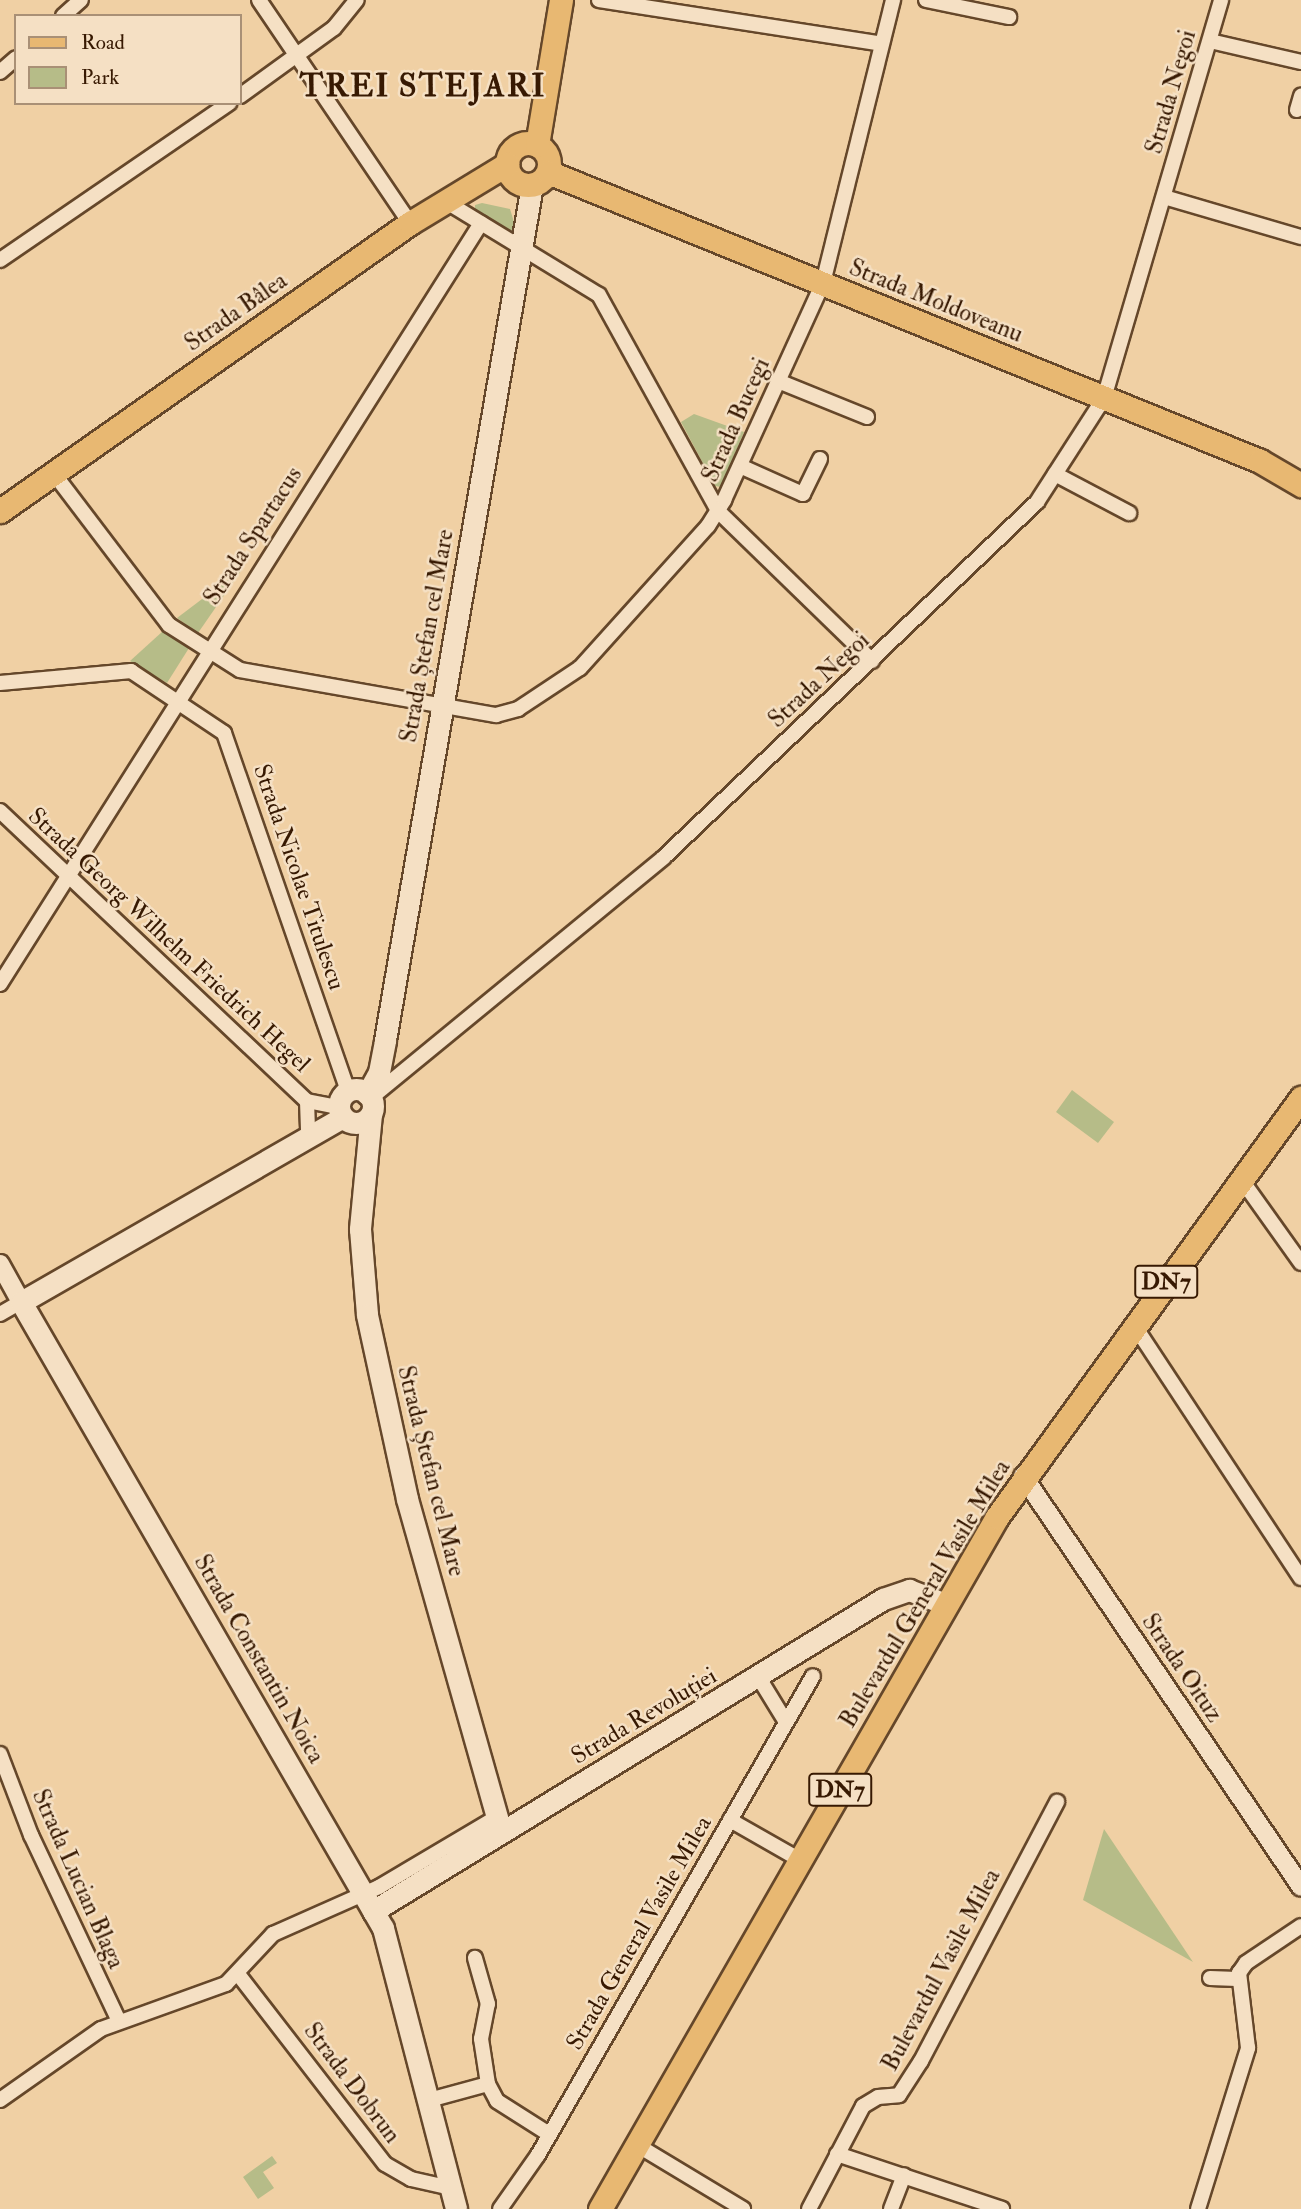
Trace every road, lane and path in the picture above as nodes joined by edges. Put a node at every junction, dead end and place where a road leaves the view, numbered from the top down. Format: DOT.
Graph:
graph roads {
  1 [pos="81,0"];
  2 [pos="259,0"];
  3 [pos="357,0"];
  4 [pos="561,0"];
  5 [pos="599,0"];
  6 [pos="893,0"];
  7 [pos="926,0"];
  8 [pos="1221,0"];
  9 [pos="65,14"];
  10 [pos="1009,17"];
  11 [pos="1210,41"];
  12 [pos="882,44"];
  13 [pos="299,55"];
  14 [pos="14,60"];
  15 [pos="1301,62"];
  16 [pos="0,72"];
  17 [pos="242,95"];
  18 [pos="226,105"];
  19 [pos="537,145"];
  20 [pos="507,164"];
  21 [pos="540,179"];
  22 [pos="1164,197"];
  23 [pos="445,201"];
  24 [pos="410,223"];
  25 [pos="481,223"];
  26 [pos="1301,237"];
  27 [pos="522,248"];
  28 [pos="0,260"];
  29 [pos="823,283"];
  30 [pos="778,381"];
  31 [pos="1104,398"];
  32 [pos="867,417"];
  33 [pos="820,459"];
  34 [pos="740,466"];
  35 [pos="52,471"];
  36 [pos="1055,474"];
  37 [pos="1301,485"];
  38 [pos="0,510"];
  39 [pos="719,511"];
  40 [pos="1129,513"];
  41 [pos="208,650"];
  42 [pos="872,661"];
  43 [pos="0,683"];
  44 [pos="177,700"];
  45 [pos="442,707"];
  46 [pos="0,811"];
  47 [pos="67,874"];
  48 [pos="0,984"];
  49 [pos="1301,1098"];
  50 [pos="307,1101"];
  51 [pos="356,1103"];
  52 [pos="307,1137"];
  53 [pos="1241,1179"];
  54 [pos="1301,1263"];
  55 [pos="0,1264"];
  56 [pos="21,1302"];
  57 [pos="0,1314"];
  58 [pos="1134,1325"];
  59 [pos="1023,1476"];
  60 [pos="1301,1578"];
  61 [pos="946,1604"];
  62 [pos="813,1676"];
  63 [pos="759,1678"];
  64 [pos="786,1722"];
  65 [pos="0,1754"];
  66 [pos="1057,1802"];
  67 [pos="730,1820"];
  68 [pos="499,1824"];
  69 [pos="800,1860"];
  70 [pos="1301,1887"];
  71 [pos="369,1901"];
  72 [pos="1301,1926"];
  73 [pos="475,1958"];
  74 [pos="238,1974"];
  75 [pos="1210,1978"];
  76 [pos="1237,1979"];
  77 [pos="119,2021"];
  78 [pos="488,2084"];
  79 [pos="0,2100"];
  80 [pos="429,2100"];
  81 [pos="549,2134"];
  82 [pos="637,2145"];
  83 [pos="837,2154"];
  84 [pos="904,2175"];
  85 [pos="453,2199"];
  86 [pos="500,2209"];
  87 [pos="600,2209"];
  88 [pos="743,2209"];
  89 [pos="809,2209"];
  90 [pos="891,2209"];
  91 [pos="1002,2209"];
  92 [pos="1198,2209"];
  1 -- 9 [label="street"];
  2 -- 13 [label="street"];
  3 -- 13 [label="street"];
  4 -- 19 [label="main road"];
  5 -- 12 [label="street"];
  6 -- 12 [label="street, Strada Bucegi"];
  7 -- 10 [label="street"];
  8 -- 11 [label="street, Strada Negoi"];
  11 -- 15 [label="street"];
  11 -- 22 [label="street, Strada Negoi"];
  12 -- 29 [label="street, Strada Bucegi"];
  13 -- 17 [label="street"];
  13 -- 24 [label="street"];
  14 -- 16 [label="street"];
  18 -- 28 [label="street"];
  19 -- 20 [label="main road"];
  19 -- 21 [label="main road"];
  20 -- 21 [label="main road"];
  20 -- 23 [label="main road, Strada Bâlea"];
  21 -- 27 [label="main road, Strada Ștefan cel Mare"];
  21 -- 29 [label="main road, Strada Moldoveanu"];
  22 -- 26 [label="street"];
  22 -- 31 [label="street, Strada Negoi"];
  23 -- 24 [label="main road, Strada Bâlea"];
  23 -- 25 [label="street"];
  24 -- 35 [label="main road, Strada Bâlea"];
  25 -- 27 [label="street"];
  25 -- 41 [label="street, Strada Spartacus"];
  27 -- 39 [label="street"];
  27 -- 45 [label="main road, Strada Ștefan cel Mare"];
  29 -- 30 [label="street, Strada Bucegi"];
  29 -- 31 [label="main road, Strada Moldoveanu"];
  30 -- 32 [label="street"];
  30 -- 34 [label="street, Strada Bucegi"];
  31 -- 36 [label="street, Strada Negoi"];
  31 -- 37 [label="main road, Strada Moldoveanu"];
  33 -- 34 [label="street"];
  34 -- 39 [label="street, Strada Bucegi"];
  35 -- 38 [label="main road, Strada Bâlea"];
  35 -- 41 [label="street"];
  36 -- 40 [label="street"];
  36 -- 42 [label="street, Strada Negoi"];
  39 -- 42 [label="street"];
  39 -- 45 [label="street, Strada Bucegi"];
  41 -- 44 [label="street, Strada Spartacus"];
  41 -- 45 [label="street, Strada Bucegi"];
  42 -- 51 [label="street, Strada Negoi"];
  43 -- 44 [label="street, Strada Nicolae Titulescu"];
  44 -- 47 [label="street, Strada Spartacus"];
  44 -- 51 [label="street, Strada Nicolae Titulescu"];
  45 -- 51 [label="main road, Strada Ștefan cel Mare"];
  46 -- 47 [label="street, Strada Georg Wilhelm Friedrich Hegel"];
  47 -- 48 [label="street, Strada Spartacus"];
  47 -- 50 [label="street, Strada Georg Wilhelm Friedrich Hegel"];
  49 -- 53 [label="main road, Bulevardul General Vasile Milea / DN7"];
  50 -- 51 [label="street, Strada Georg Wilhelm Friedrich Hegel"];
  50 -- 52 [label="street, Strada Georg Wilhelm Friedrich Hegel"];
  51 -- 52 [label="main road"];
  51 -- 68 [label="main road, Strada Ștefan cel Mare"];
  52 -- 56 [label="main road"];
  53 -- 54 [label="street"];
  53 -- 58 [label="main road, Bulevardul General Vasile Milea / DN7"];
  55 -- 56 [label="street, Strada Constantin Noica"];
  56 -- 57 [label="street"];
  56 -- 71 [label="main road, Strada Constantin Noica"];
  58 -- 59 [label="main road, Bulevardul General Vasile Milea / DN7"];
  58 -- 60 [label="street"];
  59 -- 61 [label="main road, Bulevardul General Vasile Milea / DN7"];
  59 -- 70 [label="street, Strada Oituz"];
  61 -- 63 [label="main road, Strada Revoluției"];
  61 -- 69 [label="main road, Bulevardul General Vasile Milea / DN7"];
  62 -- 64 [label="street, Strada General Vasile Milea"];
  63 -- 64 [label="street"];
  63 -- 68 [label="main road, Strada Revoluției"];
  64 -- 67 [label="street, Strada General Vasile Milea"];
  65 -- 77 [label="street, Strada Lucian Blaga"];
  66 -- 83 [label="street, Bulevardul Vasile Milea"];
  67 -- 69 [label="street"];
  67 -- 81 [label="street, Strada General Vasile Milea"];
  68 -- 71 [label="main road, Strada Revoluției"];
  69 -- 82 [label="main road, Bulevardul General Vasile Milea / DN7"];
  71 -- 74 [label="street"];
  71 -- 80 [label="main road, Strada Constantin Noica"];
  72 -- 76 [label="street"];
  73 -- 78 [label="street"];
  74 -- 77 [label="street"];
  74 -- 85 [label="street, Strada Dobrun"];
  75 -- 76 [label="street"];
  76 -- 92 [label="street"];
  77 -- 79 [label="street"];
  78 -- 80 [label="street"];
  78 -- 81 [label="street"];
  80 -- 85 [label="main road, Strada Constantin Noica"];
  81 -- 86 [label="street, Strada General Vasile Milea"];
  82 -- 87 [label="main road, Bulevardul General Vasile Milea / DN7"];
  82 -- 88 [label="street"];
  83 -- 84 [label="street"];
  83 -- 89 [label="street, Bulevardul Vasile Milea"];
  84 -- 90 [label="street"];
  84 -- 91 [label="street"];
}
